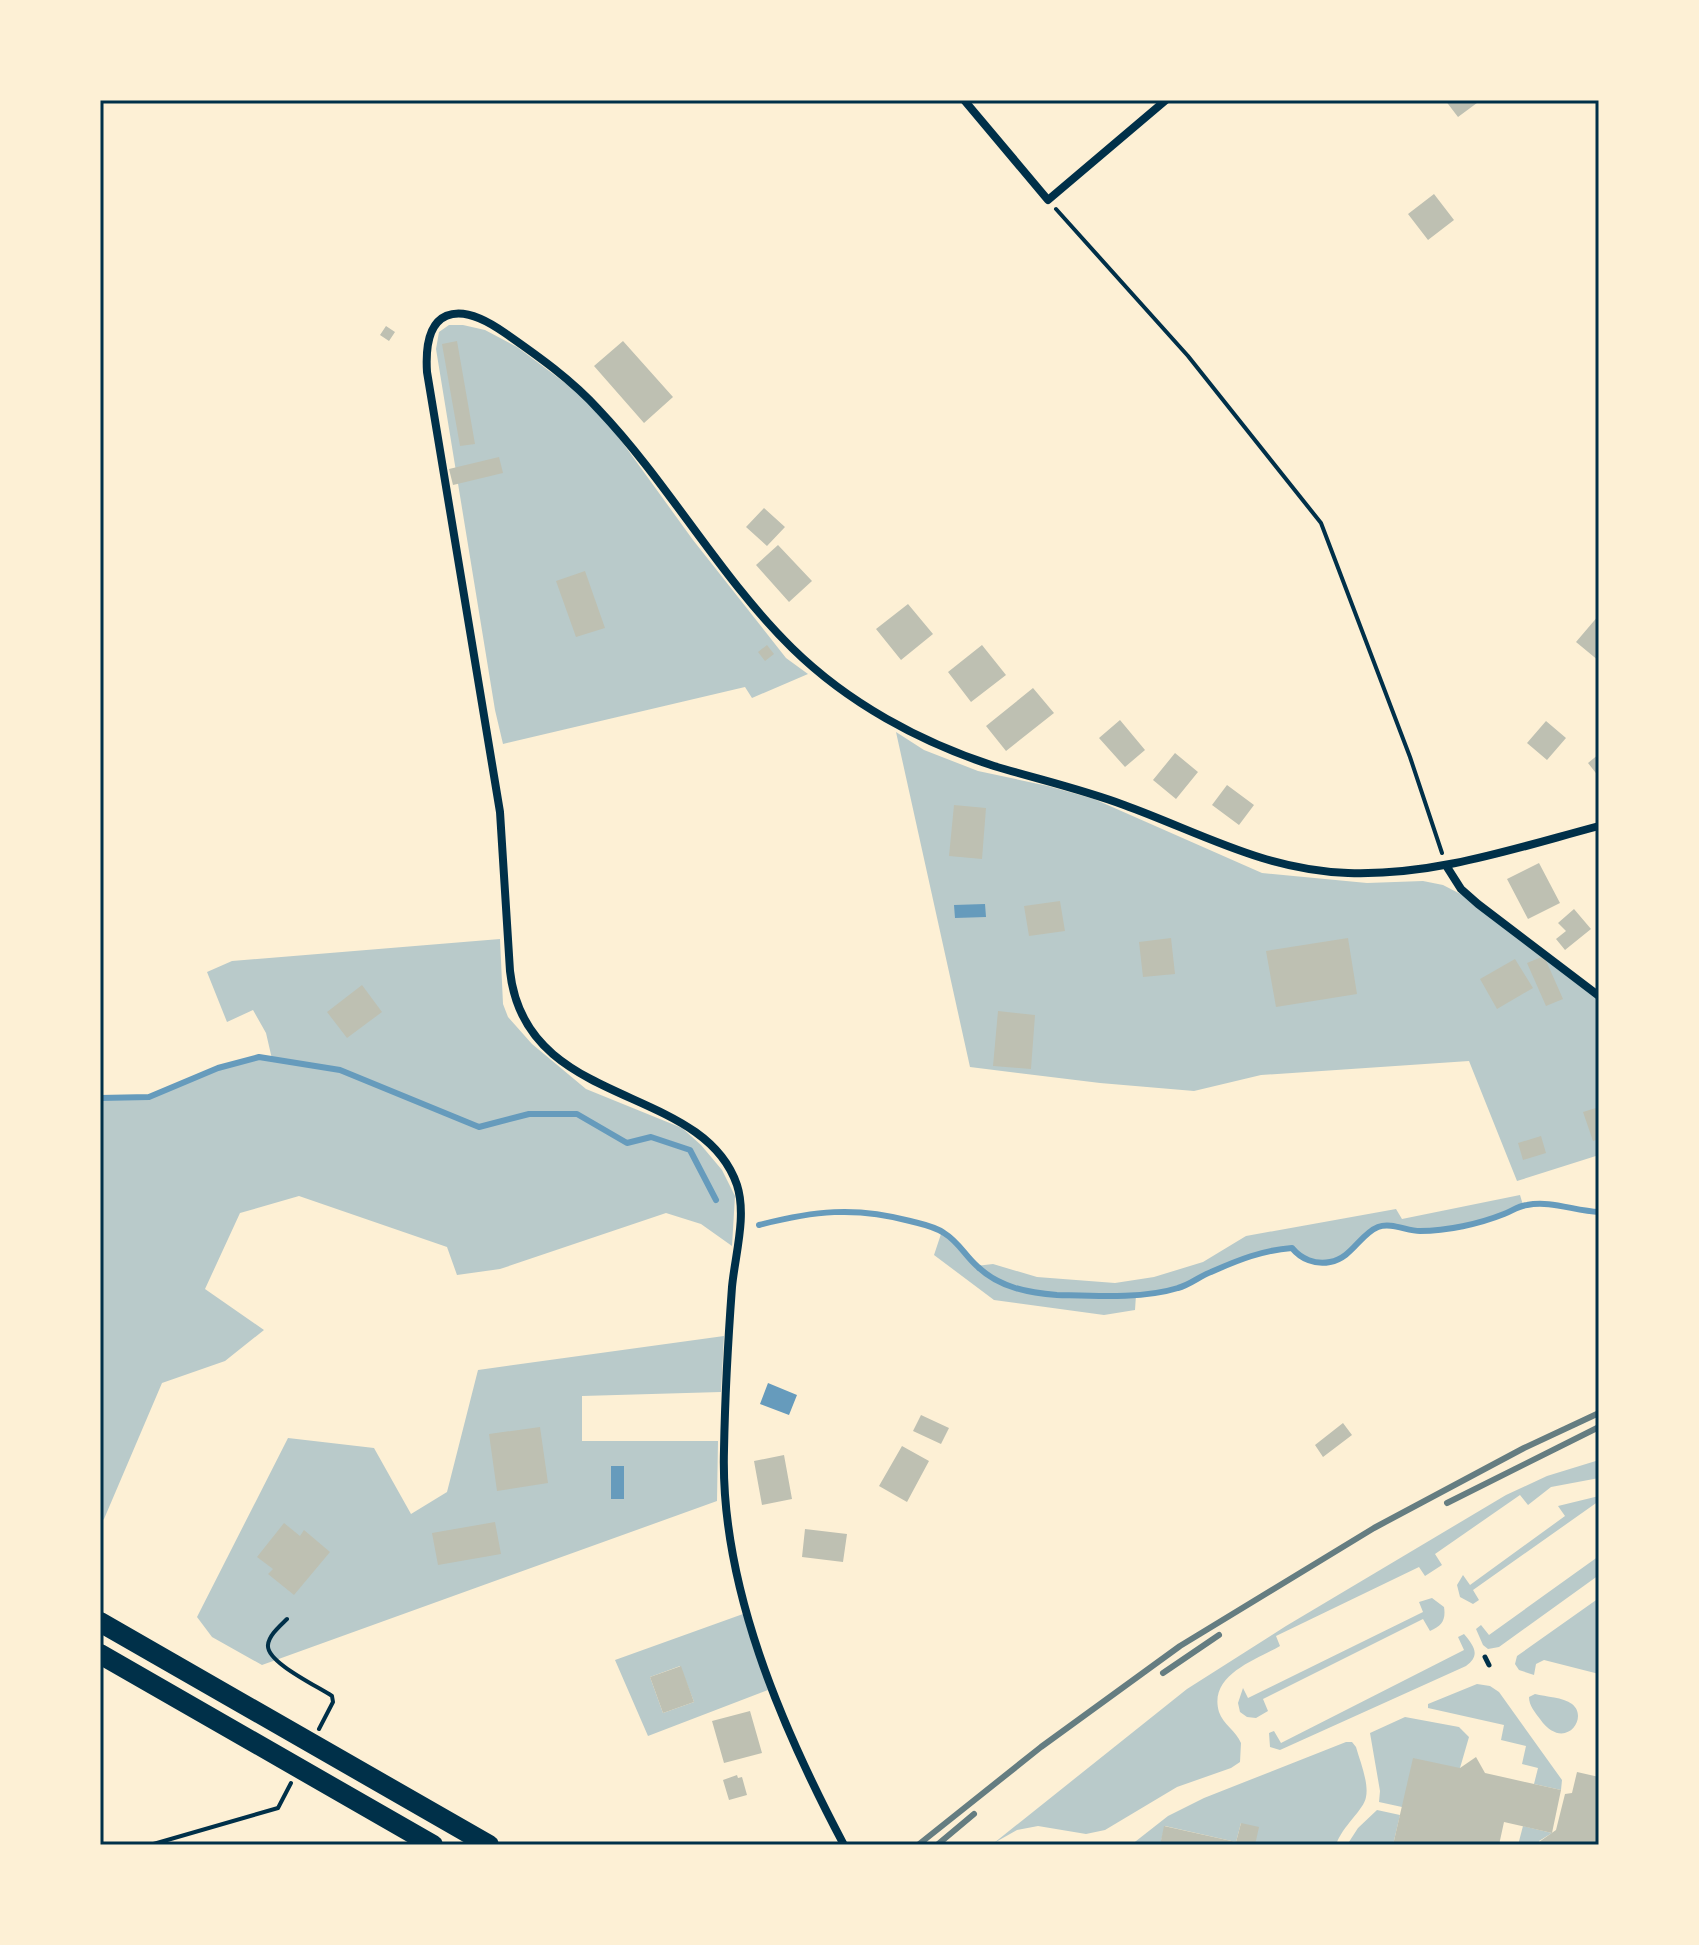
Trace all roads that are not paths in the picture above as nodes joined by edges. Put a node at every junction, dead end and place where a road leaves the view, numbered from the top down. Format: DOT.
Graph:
graph roads {
  1 [pos="964,100"];
  2 [pos="1166,100"];
  3 [pos="1599,826"];
  4 [pos="1447,867"];
  5 [pos="1599,996"];
  6 [pos="100,1622"];
  7 [pos="100,1654"];
  8 [pos="1485,1657"];
  9 [pos="1489,1665"];
  10 [pos="433,1845"];
  11 [pos="489,1845"];
  12 [pos="844,1845"];
  1 -- 2 [label="street"];
  3 -- 4 [label="street"];
  4 -- 5 [label="street"];
  4 -- 12 [label="street"];
  6 -- 11 [label="highway"];
  7 -- 10 [label="highway"];
  8 -- 9 [label="lane"];
}
